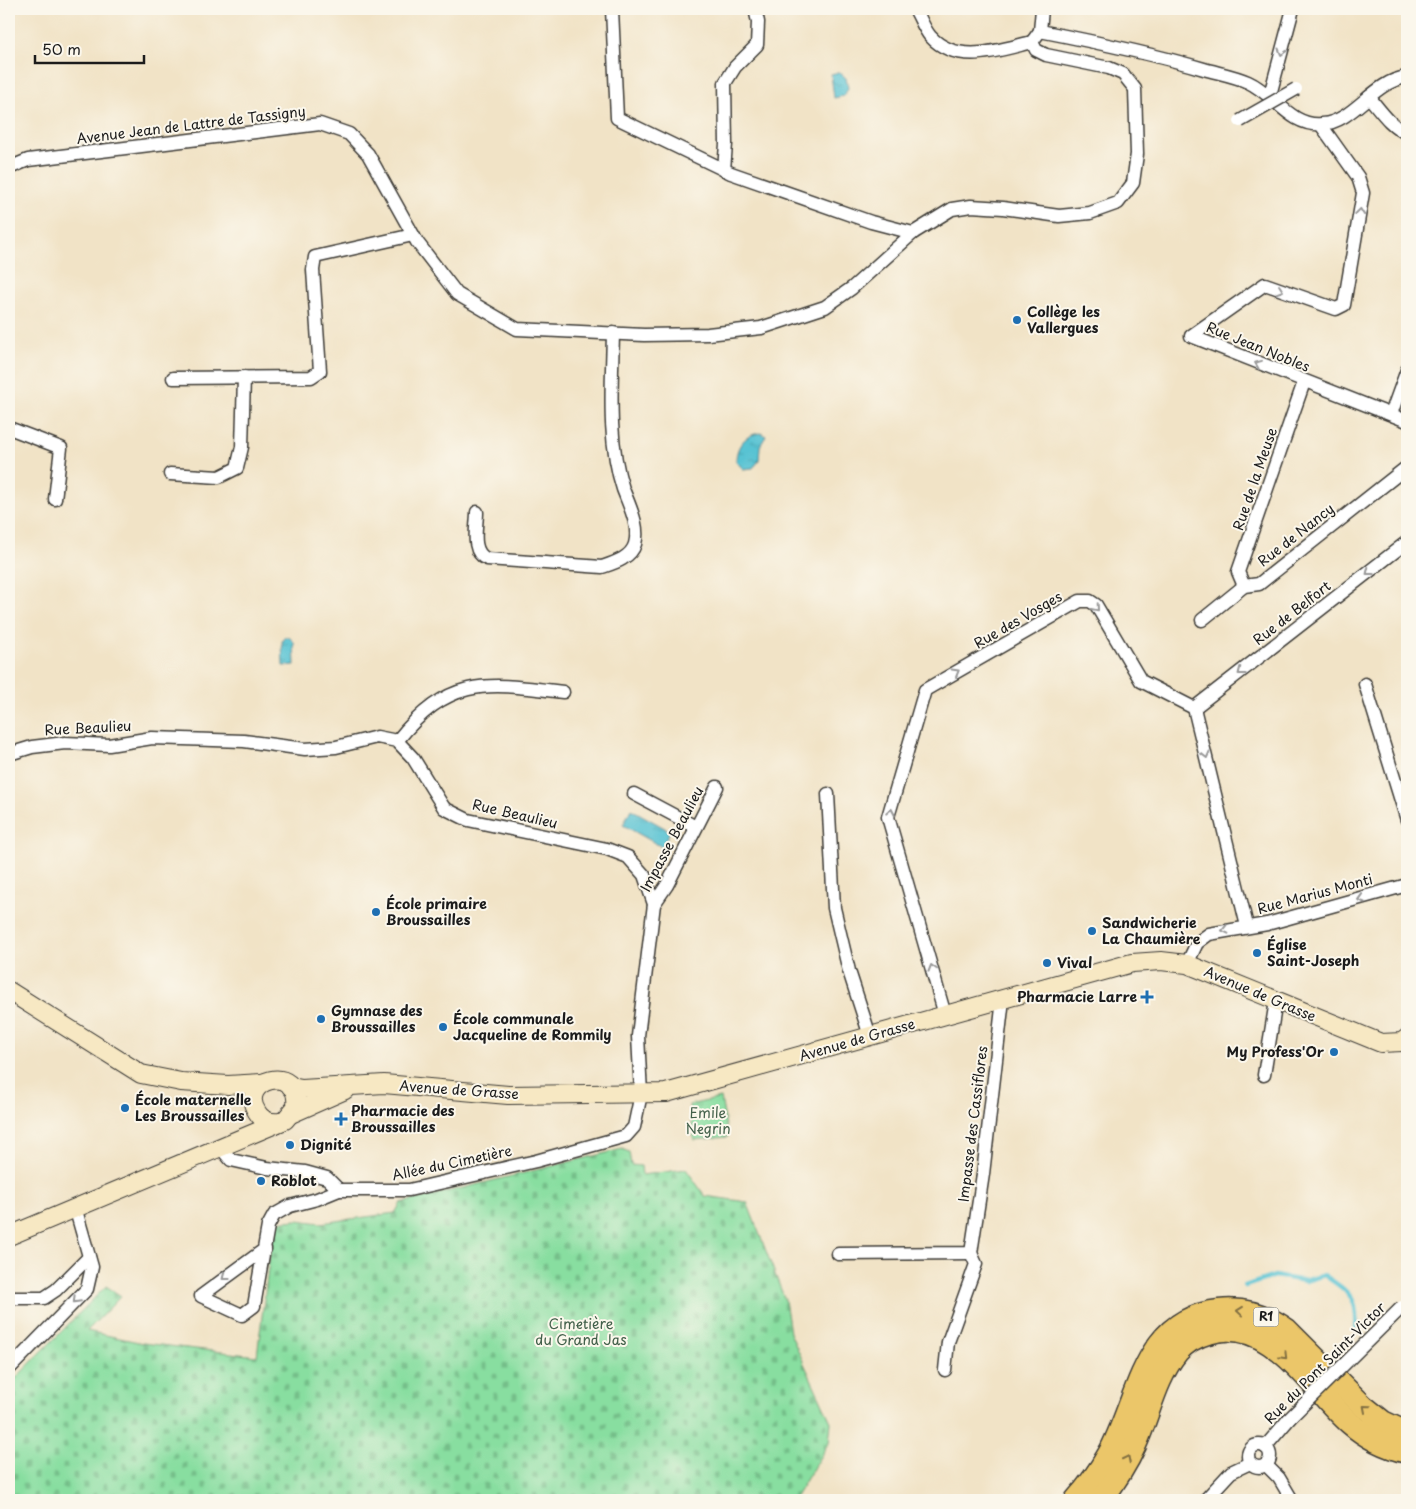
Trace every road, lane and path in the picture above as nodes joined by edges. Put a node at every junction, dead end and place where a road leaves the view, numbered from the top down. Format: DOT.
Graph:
graph roads {
  1 [pos="612,9"];
  2 [pos="755,9"];
  3 [pos="915,9"];
  4 [pos="1042,9"];
  5 [pos="1293,9"];
  6 [pos="1040,31"];
  7 [pos="1032,42"];
  8 [pos="1407,77"];
  9 [pos="1296,89"];
  10 [pos="1270,95"];
  11 [pos="1369,97"];
  12 [pos="1240,121"];
  13 [pos="1321,124"];
  14 [pos="1407,133"];
  15 [pos="9,168"];
  16 [pos="724,170"];
  17 [pos="913,233"];
  18 [pos="413,235"];
  19 [pos="613,333"];
  20 [pos="1407,370"];
  21 [pos="244,377"];
  22 [pos="173,378"];
  23 [pos="1304,382"];
  24 [pos="1391,414"];
  25 [pos="1407,421"];
  26 [pos="9,428"];
  27 [pos="1407,467"];
  28 [pos="170,474"];
  29 [pos="55,498"];
  30 [pos="477,512"];
  31 [pos="1407,542"];
  32 [pos="1244,586"];
  33 [pos="1202,620"];
  34 [pos="1365,684"];
  35 [pos="563,692"];
  36 [pos="1194,708"];
  37 [pos="398,741"];
  38 [pos="9,754"];
  39 [pos="717,787"];
  40 [pos="634,794"];
  41 [pos="828,794"];
  42 [pos="1407,820"];
  43 [pos="696,827"];
  44 [pos="1407,885"];
  45 [pos="654,904"];
  46 [pos="1247,926"];
  47 [pos="1187,964"];
  48 [pos="9,990"];
  49 [pos="1003,999"];
  50 [pos="1276,1001"];
  51 [pos="945,1015"];
  52 [pos="870,1036"];
  53 [pos="1406,1045"];
  54 [pos="1264,1075"];
  55 [pos="262,1083"];
  56 [pos="228,1085"];
  57 [pos="354,1086"];
  58 [pos="292,1087"];
  59 [pos="641,1094"];
  60 [pos="255,1107"];
  61 [pos="287,1118"];
  62 [pos="227,1144"];
  63 [pos="339,1190"];
  64 [pos="75,1207"];
  65 [pos="9,1236"];
  66 [pos="264,1249"];
  67 [pos="971,1253"];
  68 [pos="838,1254"];
  69 [pos="89,1257"];
  70 [pos="9,1298"];
  71 [pos="1404,1305"];
  72 [pos="9,1369"];
  73 [pos="945,1370"];
  74 [pos="1407,1432"];
  75 [pos="1265,1447"];
  76 [pos="1407,1452"];
  77 [pos="1250,1463"];
  78 [pos="1266,1465"];
  79 [pos="1076,1500"];
  80 [pos="1101,1500"];
  81 [pos="1206,1500"];
  82 [pos="1292,1500"];
  1 -- 16 [label="street"];
  2 -- 16 [label="street"];
  3 -- 7 [label="street"];
  4 -- 6 [label="street"];
  5 -- 10 [label="street, one-way"];
  6 -- 7 [label="street"];
  6 -- 10 [label="street"];
  7 -- 17 [label="street, Avenue Jean de Lattre de Tassigny"];
  8 -- 11 [label="street"];
  9 -- 12 [label="street, bridge"];
  10 -- 13 [label="street"];
  11 -- 13 [label="street"];
  11 -- 14 [label="street"];
  23 -- 13 [label="street, Rue Jean Nobles, one-way"];
  15 -- 18 [label="street, Avenue Jean de Lattre de Tassigny"];
  16 -- 17 [label="street"];
  17 -- 19 [label="street, Avenue Jean de Lattre de Tassigny"];
  18 -- 19 [label="street, Avenue Jean de Lattre de Tassigny"];
  18 -- 21 [label="street"];
  19 -- 30 [label="street"];
  20 -- 24 [label="street"];
  21 -- 22 [label="street"];
  21 -- 28 [label="street"];
  23 -- 24 [label="street, Rue Jean Nobles"];
  23 -- 32 [label="street, Rue de la Meuse"];
  24 -- 25 [label="street, Rue Jean Nobles"];
  26 -- 29 [label="street"];
  27 -- 32 [label="street, Rue de Nancy"];
  31 -- 36 [label="street, Rue de Belfort, one-way"];
  32 -- 33 [label="street, Rue de Nancy"];
  34 -- 42 [label="street"];
  35 -- 37 [label="street"];
  36 -- 46 [label="street, one-way"];
  51 -- 36 [label="street, Rue des Vosges, one-way"];
  37 -- 38 [label="street, Rue Beaulieu"];
  37 -- 45 [label="street, Rue Beaulieu"];
  39 -- 43 [label="street, Impasse Beaulieu"];
  40 -- 43 [label="street"];
  41 -- 52 [label="street"];
  43 -- 45 [label="street, Impasse Beaulieu"];
  44 -- 46 [label="street, Rue Marius Monti, one-way"];
  45 -- 59 [label="street, Rue Beaulieu"];
  46 -- 47 [label="street, Rue Marius Monti, one-way"];
  47 -- 49 [label="street, Avenue de Grasse"];
  47 -- 50 [label="street, Avenue de Grasse"];
  48 -- 56 [label="street"];
  49 -- 51 [label="street, Avenue de Grasse"];
  49 -- 67 [label="street, Impasse des Cassiflores"];
  50 -- 53 [label="street, Avenue de Grasse"];
  50 -- 54 [label="street"];
  51 -- 52 [label="street, Avenue de Grasse"];
  52 -- 59 [label="street, Avenue de Grasse"];
  55 -- 56 [label="street"];
  55 -- 58 [label="street"];
  55 -- 60 [label="street"];
  56 -- 60 [label="street"];
  57 -- 58 [label="street"];
  57 -- 59 [label="street, Avenue de Grasse"];
  57 -- 61 [label="street, Avenue de Grasse"];
  58 -- 61 [label="street"];
  59 -- 63 [label="street, Allée du Cimetière"];
  60 -- 61 [label="street"];
  60 -- 62 [label="street, Avenue de Grasse"];
  61 -- 62 [label="street, Avenue de Grasse"];
  62 -- 63 [label="street"];
  62 -- 64 [label="street, Avenue de Grasse"];
  63 -- 66 [label="street, Allée du Cimetière"];
  64 -- 65 [label="street, Avenue de Grasse"];
  64 -- 69 [label="street"];
  66 -- 66 [label="street, Allée du Cimetière, one-way"];
  67 -- 68 [label="street"];
  67 -- 73 [label="street, Impasse des Cassiflores"];
  69 -- 70 [label="street"];
  69 -- 72 [label="street, one-way"];
  71 -- 75 [label="street, Rue du Pont Saint-Victor, bridge"];
  74 -- 79 [label="highway, R1, one-way"];
  75 -- 77 [label="street"];
  75 -- 78 [label="street"];
  80 -- 76 [label="highway, R1, one-way"];
  77 -- 78 [label="street"];
  77 -- 81 [label="street"];
  78 -- 82 [label="street"];
}
